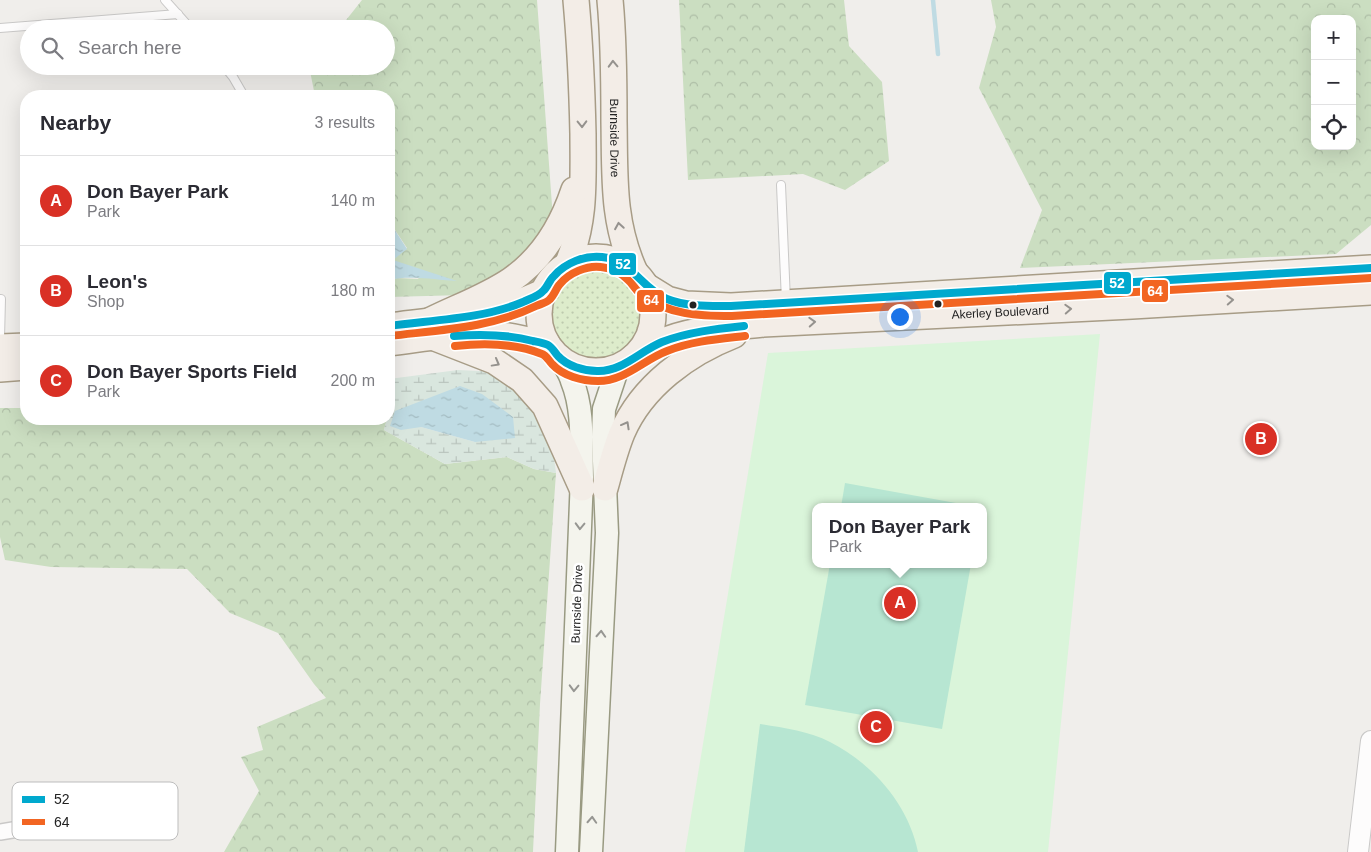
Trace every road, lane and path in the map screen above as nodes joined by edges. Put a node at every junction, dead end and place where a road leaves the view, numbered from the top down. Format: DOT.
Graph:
graph roads {
  1 [pos="165,0"];
  2 [pos="576,0"];
  3 [pos="610,0"];
  4 [pos="178,14"];
  5 [pos="102,20"];
  6 [pos="183,20"];
  7 [pos="20,26"];
  8 [pos="0,28"];
  9 [pos="232,75"];
  10 [pos="241,90"];
  11 [pos="583,164"];
  12 [pos="781,185"];
  13 [pos="567,265"];
  14 [pos="1371,268"];
  15 [pos="640,279"];
  16 [pos="543,292"];
  17 [pos="1371,292"];
  18 [pos="1,299"];
  19 [pos="786,303"];
  20 [pos="763,324"];
  21 [pos="395,326"];
  22 [pos="433,329"];
  23 [pos="0,338"];
  24 [pos="395,341"];
  25 [pos="20,346"];
  26 [pos="0,347"];
  27 [pos="555,353"];
  28 [pos="626,361"];
  29 [pos="0,367"];
  30 [pos="20,368"];
  31 [pos="593,488"];
  32 [pos="1371,741"];
  33 [pos="1368,795"];
  34 [pos="567,852"];
  35 [pos="591,852"];
  36 [pos="1358,852"];
  1 -- 4 [label="lane"];
  2 -- 11 [label="main road, one-way"];
  15 -- 3 [label="main road, Burnside Drive, one-way"];
  4 -- 5 [label="lane"];
  4 -- 6 [label="lane"];
  7 -- 8 [label="lane"];
  9 -- 10 [label="lane"];
  11 -- 13 [label="main road"];
  11 -- 22 [label="main road"];
  12 -- 19 [label="lane"];
  13 -- 15 [label="main road"];
  13 -- 16 [label="main road"];
  14 -- 19 [label="main road, Akerley Boulevard"];
  15 -- 19 [label="main road, Akerley Boulevard"];
  15 -- 28 [label="main road"];
  16 -- 22 [label="main road"];
  16 -- 27 [label="main road"];
  20 -- 17 [label="main road, Akerley Boulevard, one-way"];
  18 -- 23 [label="lane"];
  20 -- 28 [label="main road, Akerley Boulevard"];
  31 -- 20 [label="main road, one-way"];
  21 -- 22 [label="main road"];
  22 -- 24 [label="main road"];
  22 -- 27 [label="main road"];
  22 -- 31 [label="main road, one-way"];
  25 -- 26 [label="main road"];
  27 -- 28 [label="main road"];
  27 -- 31 [label="main road, Burnside Drive"];
  28 -- 31 [label="main road, Burnside Drive"];
  29 -- 30 [label="main road"];
  31 -- 34 [label="main road, Burnside Drive, one-way"];
  35 -- 31 [label="main road, Burnside Drive, one-way"];
  32 -- 33 [label="street"];
  33 -- 36 [label="street"];
}
